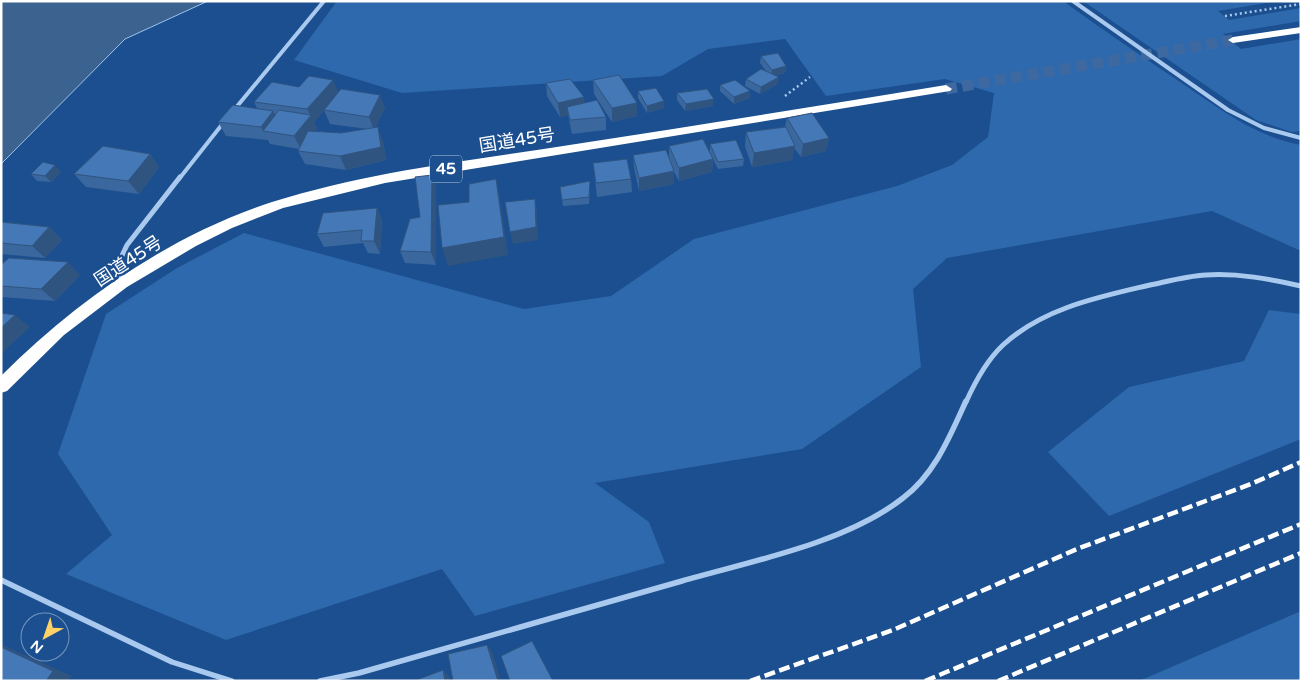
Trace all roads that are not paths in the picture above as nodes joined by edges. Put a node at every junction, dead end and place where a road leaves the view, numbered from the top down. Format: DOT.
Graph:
graph roads {
  1 [pos="324,1"];
  2 [pos="1073,1"];
  3 [pos="1301,30"];
  4 [pos="1233,40"];
  5 [pos="946,89"];
  6 [pos="1301,138"];
  7 [pos="122,284"];
  8 [pos="1301,286"];
  9 [pos="1,386"];
  10 [pos="1,580"];
  11 [pos="232,681"];
  12 [pos="320,681"];
  1 -- 7 [label="street"];
  2 -- 6 [label="street"];
  3 -- 4 [label="highway"];
  5 -- 7 [label="highway, 国道45号 / 45"];
  7 -- 9 [label="highway, 国道45号 / 45"];
  8 -- 12 [label="street"];
  10 -- 11 [label="street"];
}
